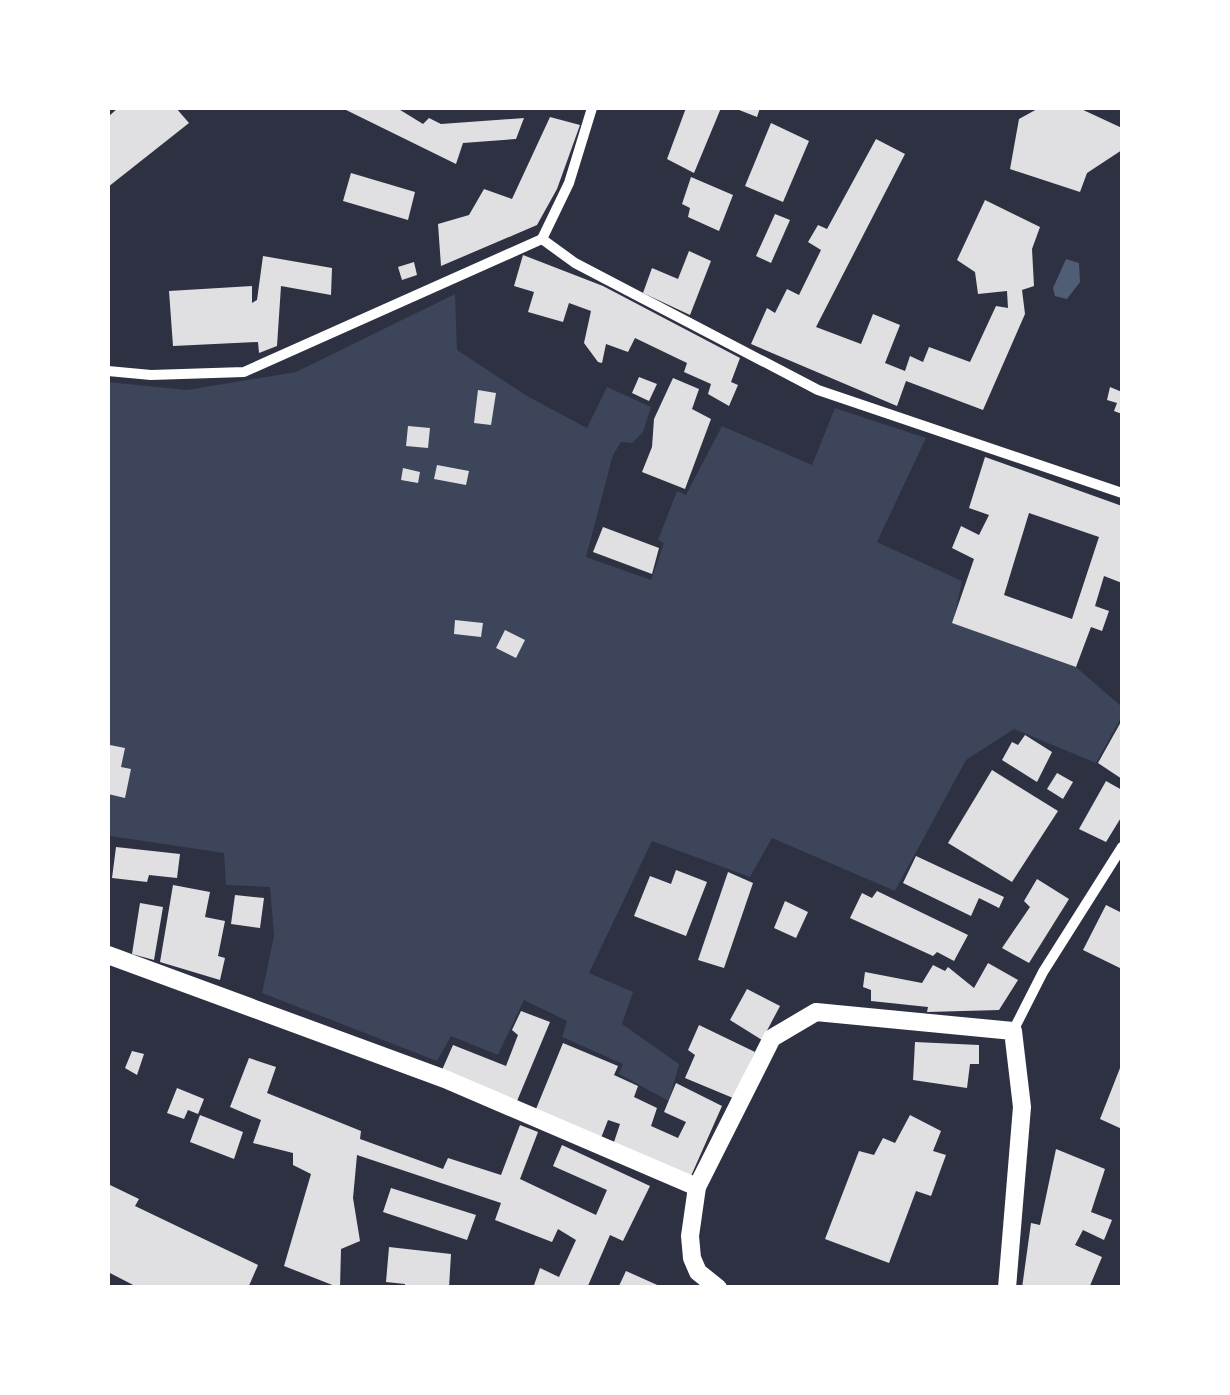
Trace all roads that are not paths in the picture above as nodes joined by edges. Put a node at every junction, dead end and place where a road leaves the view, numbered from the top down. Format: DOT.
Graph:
graph roads {
  1 [pos="592,108"];
  2 [pos="542,239"];
  3 [pos="108,371"];
  4 [pos="1122,492"];
  5 [pos="1122,846"];
  6 [pos="108,955"];
  7 [pos="1014,1030"];
  8 [pos="697,1187"];
  9 [pos="718,1288"];
  10 [pos="1008,1288"];
  1 -- 2 [label="street"];
  2 -- 3 [label="street"];
  2 -- 4 [label="street"];
  5 -- 7 [label="street"];
  6 -- 8 [label="street"];
  7 -- 8 [label="street"];
  7 -- 10 [label="street"];
  8 -- 9 [label="street"];
}
